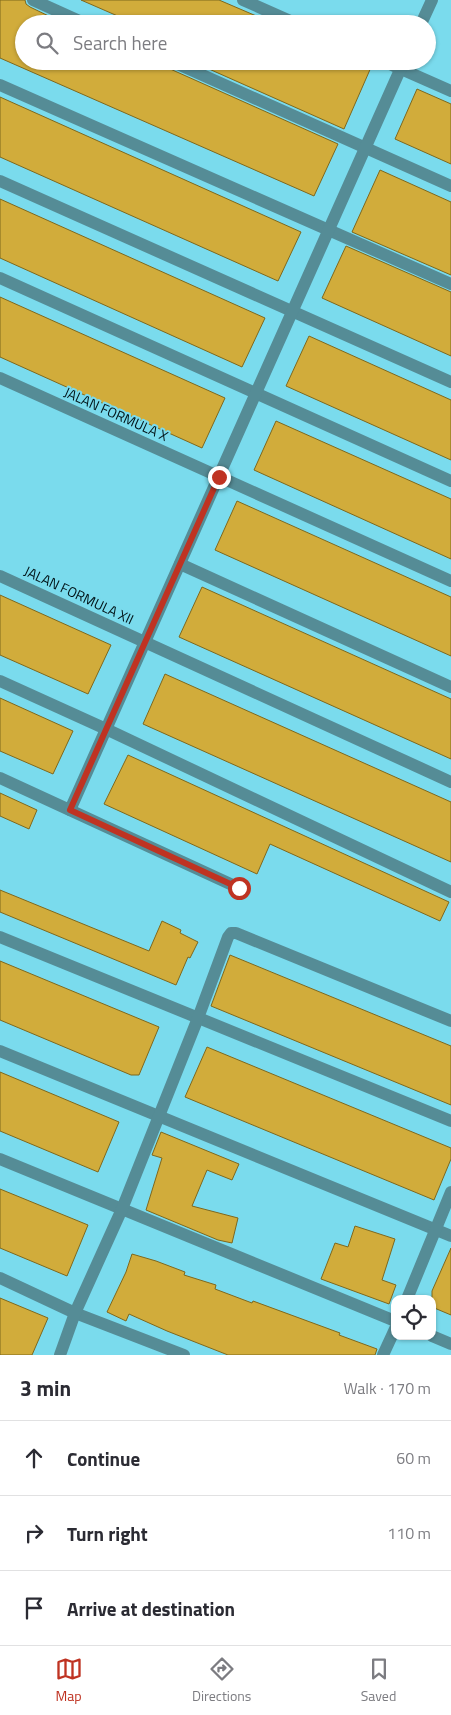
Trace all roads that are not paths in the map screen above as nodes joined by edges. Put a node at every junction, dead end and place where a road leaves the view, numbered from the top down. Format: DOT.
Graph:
graph roads {
  1 [pos="33,0"];
  2 [pos="243,0"];
  3 [pos="432,0"];
  4 [pos="66,15"];
  5 [pos="277,15"];
  6 [pos="425,15"];
  7 [pos="190,70"];
  8 [pos="401,70"];
  9 [pos="412,70"];
  10 [pos="0,85"];
  11 [pos="451,91"];
  12 [pos="366,148"];
  13 [pos="0,181"];
  14 [pos="451,186"];
  15 [pos="329,230"];
  16 [pos="0,278"];
  17 [pos="451,284"];
  18 [pos="293,311"];
  19 [pos="0,378"];
  20 [pos="451,382"];
  21 [pos="256,394"];
  22 [pos="219,477"];
  23 [pos="451,481"];
  24 [pos="180,564"];
  25 [pos="0,576"];
  26 [pos="451,581"];
  27 [pos="145,642"];
  28 [pos="0,681"];
  29 [pos="451,687"];
  30 [pos="106,729"];
  31 [pos="0,778"];
  32 [pos="451,782"];
  33 [pos="70,810"];
  34 [pos="239,888"];
  35 [pos="451,892"];
  36 [pos="0,937"];
  37 [pos="198,1018"];
  38 [pos="451,1021"];
  39 [pos="0,1051"];
  40 [pos="159,1116"];
  41 [pos="451,1121"];
  42 [pos="0,1158"];
  43 [pos="451,1192"];
  44 [pos="122,1209"];
  45 [pos="436,1230"];
  46 [pos="451,1236"];
  47 [pos="0,1278"];
  48 [pos="409,1295"];
  49 [pos="75,1313"];
  50 [pos="391,1319"];
  51 [pos="391,1338"];
  52 [pos="436,1338"];
  53 [pos="451,1344"];
  54 [pos="60,1355"];
  55 [pos="184,1355"];
  56 [pos="383,1355"];
  1 -- 4 [label="street"];
  2 -- 5 [label="street"];
  3 -- 6 [label="street"];
  7 -- 12 [label="street"];
  8 -- 12 [label="street"];
  9 -- 11 [label="street"];
  10 -- 15 [label="street"];
  12 -- 14 [label="street"];
  12 -- 15 [label="street"];
  13 -- 18 [label="street"];
  15 -- 17 [label="street"];
  15 -- 18 [label="street"];
  16 -- 21 [label="street"];
  18 -- 20 [label="street"];
  18 -- 21 [label="street"];
  19 -- 22 [label="street, JALAN FORMULA X"];
  21 -- 22 [label="street"];
  21 -- 23 [label="street"];
  22 -- 24 [label="street"];
  22 -- 26 [label="street, JALAN FORMULA X"];
  24 -- 27 [label="street"];
  24 -- 29 [label="street"];
  25 -- 27 [label="street, JALAN FORMULA XII"];
  27 -- 30 [label="street"];
  27 -- 32 [label="street, JALAN FORMULA XII"];
  28 -- 30 [label="street"];
  30 -- 33 [label="street"];
  30 -- 35 [label="street"];
  31 -- 33 [label="street"];
  33 -- 34 [label="street"];
  36 -- 37 [label="street"];
  37 -- 38 [label="street"];
  37 -- 40 [label="street"];
  37 -- 41 [label="street"];
  39 -- 40 [label="street"];
  40 -- 44 [label="street"];
  40 -- 45 [label="street"];
  42 -- 44 [label="street"];
  43 -- 45 [label="street"];
  44 -- 49 [label="street"];
  44 -- 50 [label="street"];
  45 -- 46 [label="street"];
  45 -- 48 [label="street"];
  47 -- 49 [label="street"];
  49 -- 54 [label="street"];
  49 -- 55 [label="street"];
  51 -- 56 [label="street"];
  52 -- 53 [label="street"];
}
